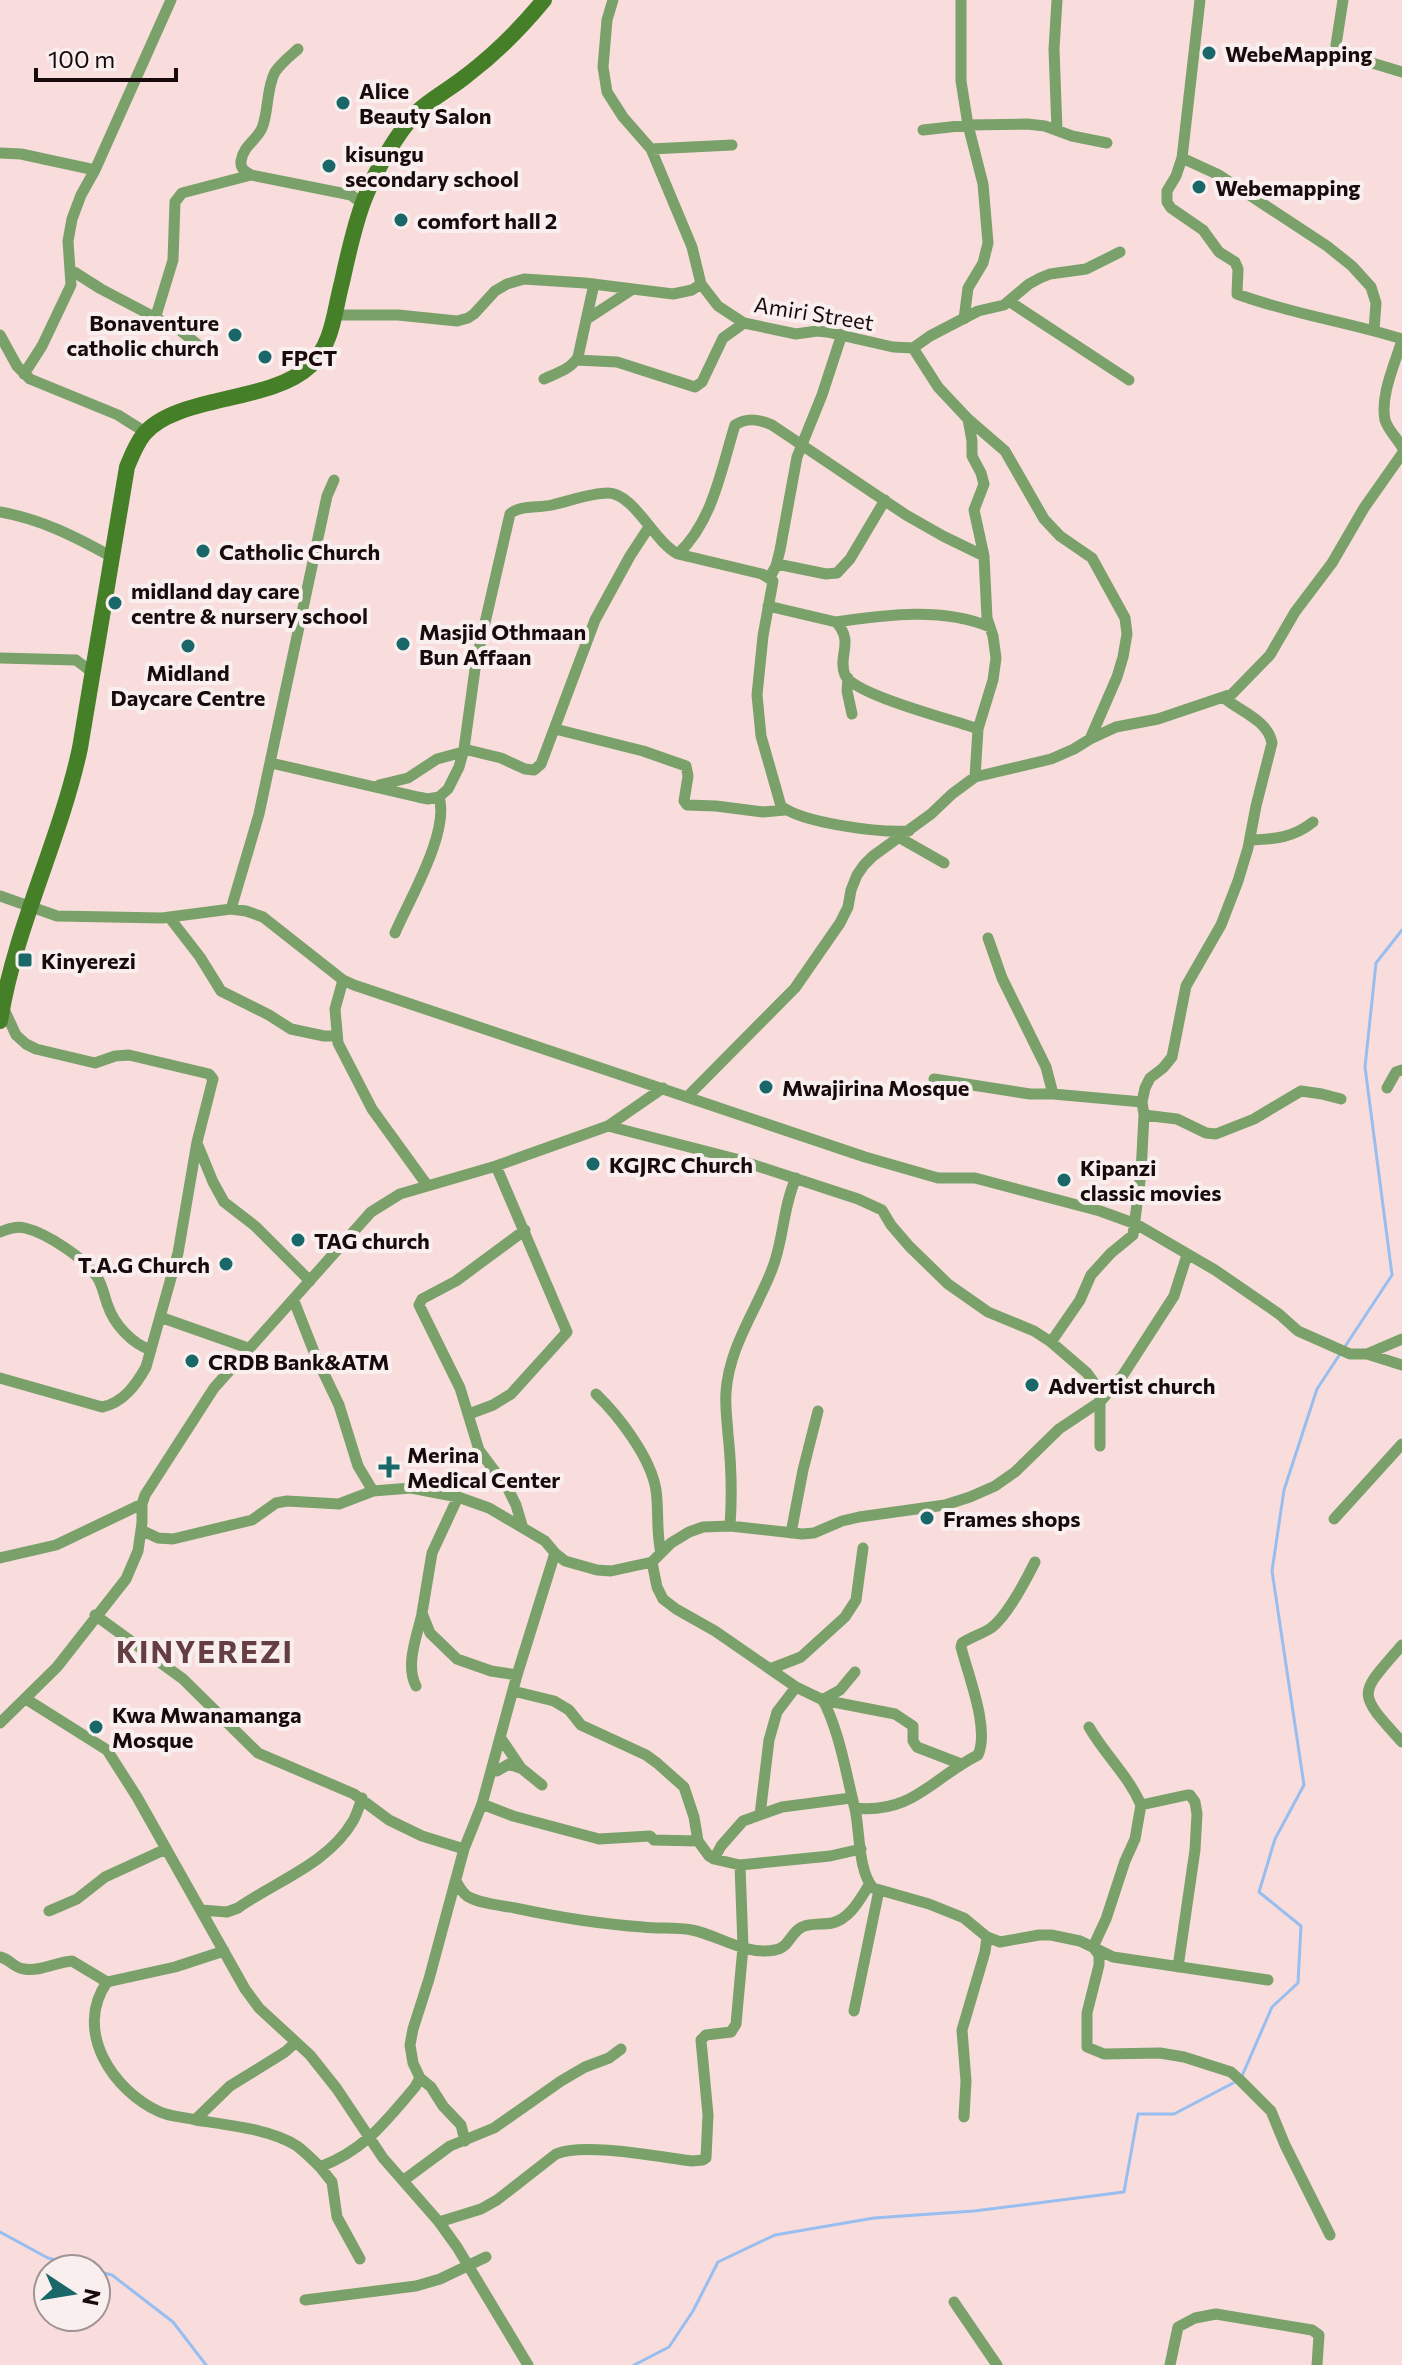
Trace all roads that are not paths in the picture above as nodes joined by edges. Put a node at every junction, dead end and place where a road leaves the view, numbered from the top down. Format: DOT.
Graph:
graph roads {
  1 [pos="171,0"];
  2 [pos="544,0"];
  3 [pos="613,0"];
  4 [pos="961,0"];
  5 [pos="1057,0"];
  6 [pos="1200,0"];
  7 [pos="1343,0"];
  8 [pos="298,49"];
  9 [pos="1402,72"];
  10 [pos="968,125"];
  11 [pos="923,130"];
  12 [pos="1057,130"];
  13 [pos="1107,143"];
  14 [pos="732,145"];
  15 [pos="651,149"];
  16 [pos="0,153"];
  17 [pos="1182,158"];
  18 [pos="95,170"];
  19 [pos="251,175"];
  20 [pos="363,204"];
  21 [pos="1120,252"];
  22 [pos="71,270"];
  23 [pos="594,284"];
  24 [pos="701,284"];
  25 [pos="633,289"];
  26 [pos="1010,302"];
  27 [pos="335,315"];
  28 [pos="155,319"];
  29 [pos="587,319"];
  30 [pos="964,319"];
  31 [pos="744,323"];
  32 [pos="1374,330"];
  33 [pos="842,334"];
  34 [pos="0,335"];
  35 [pos="1402,340"];
  36 [pos="913,348"];
  37 [pos="209,354"];
  38 [pos="576,360"];
  39 [pos="24,374"];
  40 [pos="544,379"];
  41 [pos="1129,380"];
  42 [pos="968,419"];
  43 [pos="145,432"];
  44 [pos="801,445"];
  45 [pos="1402,447"];
  46 [pos="1402,454"];
  47 [pos="334,480"];
  48 [pos="885,500"];
  49 [pos="0,512"];
  50 [pos="649,527"];
  51 [pos="678,554"];
  52 [pos="984,556"];
  53 [pos="112,557"];
  54 [pos="777,564"];
  55 [pos="770,577"];
  56 [pos="768,606"];
  57 [pos="836,622"];
  58 [pos="990,627"];
  59 [pos="0,658"];
  60 [pos="93,673"];
  61 [pos="848,678"];
  62 [pos="1223,697"];
  63 [pos="852,714"];
  64 [pos="555,729"];
  65 [pos="978,729"];
  66 [pos="1090,739"];
  67 [pos="464,751"];
  68 [pos="271,763"];
  69 [pos="975,777"];
  70 [pos="371,786"];
  71 [pos="439,797"];
  72 [pos="785,810"];
  73 [pos="1313,822"];
  74 [pos="904,835"];
  75 [pos="1250,840"];
  76 [pos="944,863"];
  77 [pos="0,896"];
  78 [pos="30,907"];
  79 [pos="231,909"];
  80 [pos="169,917"];
  81 [pos="395,933"];
  82 [pos="988,938"];
  83 [pos="343,980"];
  84 [pos="1,1014"];
  85 [pos="337,1036"];
  86 [pos="1402,1070"];
  87 [pos="934,1079"];
  88 [pos="663,1088"];
  89 [pos="1387,1088"];
  90 [pos="1053,1094"];
  91 [pos="688,1096"];
  92 [pos="1341,1099"];
  93 [pos="1143,1108"];
  94 [pos="608,1126"];
  95 [pos="197,1142"];
  96 [pos="496,1166"];
  97 [pos="796,1178"];
  98 [pos="427,1185"];
  99 [pos="1136,1224"];
  100 [pos="525,1230"];
  101 [pos="0,1232"];
  102 [pos="1187,1255"];
  103 [pos="310,1281"];
  104 [pos="294,1301"];
  105 [pos="160,1317"];
  106 [pos="1402,1339"];
  107 [pos="1051,1342"];
  108 [pos="248,1348"];
  109 [pos="151,1350"];
  110 [pos="1367,1354"];
  111 [pos="1402,1365"];
  112 [pos="0,1378"];
  113 [pos="596,1394"];
  114 [pos="1101,1401"];
  115 [pos="818,1411"];
  116 [pos="469,1414"];
  117 [pos="1402,1444"];
  118 [pos="1100,1446"];
  119 [pos="373,1491"];
  120 [pos="458,1497"];
  121 [pos="142,1504"];
  122 [pos="1334,1519"];
  123 [pos="522,1525"];
  124 [pos="730,1526"];
  125 [pos="141,1530"];
  126 [pos="791,1533"];
  127 [pos="863,1548"];
  128 [pos="555,1553"];
  129 [pos="657,1557"];
  130 [pos="0,1558"];
  131 [pos="1035,1562"];
  132 [pos="422,1613"];
  133 [pos="95,1615"];
  134 [pos="1402,1645"];
  135 [pos="770,1669"];
  136 [pos="855,1672"];
  137 [pos="517,1675"];
  138 [pos="416,1686"];
  139 [pos="796,1687"];
  140 [pos="513,1691"];
  141 [pos="26,1699"];
  142 [pos="823,1700"];
  143 [pos="0,1723"];
  144 [pos="1089,1727"];
  145 [pos="500,1737"];
  146 [pos="1402,1742"];
  147 [pos="961,1764"];
  148 [pos="521,1768"];
  149 [pos="491,1771"];
  150 [pos="542,1785"];
  151 [pos="362,1798"];
  152 [pos="853,1803"];
  153 [pos="482,1804"];
  154 [pos="1141,1805"];
  155 [pos="760,1815"];
  156 [pos="698,1841"];
  157 [pos="166,1849"];
  158 [pos="464,1849"];
  159 [pos="861,1849"];
  160 [pos="714,1859"];
  161 [pos="740,1865"];
  162 [pos="456,1881"];
  163 [pos="874,1888"];
  164 [pos="201,1910"];
  165 [pos="49,1911"];
  166 [pos="987,1937"];
  167 [pos="743,1947"];
  168 [pos="1093,1947"];
  169 [pos="224,1951"];
  170 [pos="0,1957"];
  171 [pos="1178,1967"];
  172 [pos="1268,1980"];
  173 [pos="107,1982"];
  174 [pos="854,2011"];
  175 [pos="296,2042"];
  176 [pos="621,2049"];
  177 [pos="420,2078"];
  178 [pos="964,2117"];
  179 [pos="196,2119"];
  180 [pos="371,2138"];
  181 [pos="465,2141"];
  182 [pos="320,2167"];
  183 [pos="404,2180"];
  184 [pos="439,2222"];
  185 [pos="1330,2235"];
  186 [pos="486,2257"];
  187 [pos="360,2259"];
  188 [pos="468,2266"];
  189 [pos="305,2300"];
  190 [pos="954,2302"];
  191 [pos="528,2365"];
  192 [pos="997,2365"];
  193 [pos="1170,2365"];
  194 [pos="1317,2365"];
  1 -- 18 [label="street"];
  2 -- 20 [label="street"];
  3 -- 15 [label="street, Amiri Street"];
  4 -- 10 [label="street"];
  5 -- 12 [label="street"];
  6 -- 17 [label="street"];
  7 -- 9 [label="street"];
  8 -- 19 [label="street"];
  10 -- 11 [label="street"];
  10 -- 12 [label="street"];
  10 -- 30 [label="street"];
  12 -- 13 [label="street"];
  14 -- 15 [label="street"];
  15 -- 24 [label="street, Amiri Street"];
  16 -- 18 [label="street"];
  17 -- 32 [label="street"];
  17 -- 32 [label="street"];
  18 -- 22 [label="street"];
  19 -- 20 [label="street"];
  19 -- 28 [label="street"];
  20 -- 27 [label="street"];
  21 -- 26 [label="street"];
  22 -- 28 [label="street"];
  22 -- 39 [label="street"];
  23 -- 25 [label="street"];
  23 -- 27 [label="street"];
  23 -- 29 [label="street"];
  24 -- 25 [label="street"];
  24 -- 31 [label="street, Amiri Street"];
  25 -- 29 [label="street"];
  26 -- 30 [label="street"];
  26 -- 41 [label="street"];
  27 -- 43 [label="street"];
  28 -- 37 [label="street"];
  29 -- 38 [label="street"];
  30 -- 36 [label="street"];
  31 -- 33 [label="street, Amiri Street"];
  31 -- 38 [label="street"];
  32 -- 35 [label="street"];
  33 -- 36 [label="street, Amiri Street"];
  33 -- 44 [label="street"];
  34 -- 39 [label="street"];
  35 -- 45 [label="street"];
  36 -- 42 [label="street"];
  38 -- 40 [label="street"];
  39 -- 43 [label="street"];
  42 -- 52 [label="street"];
  42 -- 66 [label="street"];
  43 -- 53 [label="street"];
  44 -- 48 [label="street"];
  44 -- 51 [label="street"];
  44 -- 54 [label="street"];
  46 -- 62 [label="street"];
  47 -- 68 [label="street"];
  48 -- 52 [label="street"];
  48 -- 54 [label="street"];
  49 -- 53 [label="street"];
  50 -- 51 [label="street"];
  50 -- 64 [label="street"];
  50 -- 67 [label="street"];
  51 -- 55 [label="street"];
  52 -- 58 [label="street"];
  53 -- 60 [label="street"];
  54 -- 55 [label="street"];
  55 -- 56 [label="street"];
  56 -- 57 [label="street"];
  56 -- 72 [label="street"];
  57 -- 58 [label="street"];
  57 -- 61 [label="street"];
  58 -- 65 [label="street"];
  59 -- 60 [label="street"];
  60 -- 78 [label="street"];
  61 -- 63 [label="street"];
  61 -- 65 [label="street"];
  62 -- 66 [label="street"];
  62 -- 75 [label="street"];
  64 -- 67 [label="street"];
  64 -- 72 [label="street"];
  65 -- 69 [label="street"];
  66 -- 69 [label="street"];
  67 -- 70 [label="street"];
  67 -- 71 [label="street"];
  68 -- 70 [label="street"];
  68 -- 79 [label="street"];
  69 -- 74 [label="street"];
  70 -- 71 [label="street"];
  71 -- 81 [label="street"];
  72 -- 74 [label="street"];
  73 -- 75 [label="street"];
  74 -- 76 [label="street"];
  74 -- 91 [label="street"];
  75 -- 93 [label="street"];
  77 -- 78 [label="street"];
  78 -- 80 [label="street"];
  78 -- 84 [label="street"];
  79 -- 80 [label="street"];
  79 -- 83 [label="street"];
  80 -- 85 [label="street"];
  82 -- 90 [label="street"];
  83 -- 85 [label="street"];
  83 -- 88 [label="street"];
  84 -- 95 [label="street"];
  85 -- 98 [label="street"];
  86 -- 89 [label="street"];
  87 -- 90 [label="street"];
  88 -- 91 [label="street"];
  88 -- 94 [label="street"];
  90 -- 93 [label="street"];
  91 -- 99 [label="street"];
  92 -- 93 [label="street"];
  93 -- 99 [label="street"];
  94 -- 96 [label="street"];
  94 -- 97 [label="street"];
  95 -- 103 [label="street"];
  95 -- 105 [label="street"];
  96 -- 98 [label="street"];
  96 -- 100 [label="street"];
  97 -- 107 [label="street"];
  97 -- 124 [label="street"];
  98 -- 103 [label="street"];
  99 -- 102 [label="street"];
  99 -- 107 [label="street"];
  100 -- 116 [label="street"];
  100 -- 116 [label="street"];
  101 -- 109 [label="street"];
  102 -- 110 [label="street"];
  102 -- 114 [label="street"];
  103 -- 104 [label="street"];
  104 -- 108 [label="street"];
  104 -- 119 [label="street"];
  105 -- 108 [label="street"];
  105 -- 109 [label="street"];
  106 -- 110 [label="street"];
  107 -- 114 [label="street"];
  108 -- 121 [label="street"];
  109 -- 112 [label="street"];
  110 -- 111 [label="street"];
  113 -- 129 [label="street"];
  114 -- 118 [label="street"];
  114 -- 126 [label="street"];
  115 -- 126 [label="street"];
  116 -- 123 [label="street"];
  117 -- 122 [label="street"];
  119 -- 120 [label="street"];
  119 -- 125 [label="street"];
  120 -- 123 [label="street"];
  120 -- 132 [label="street"];
  121 -- 125 [label="street"];
  121 -- 130 [label="street"];
  123 -- 128 [label="street"];
  124 -- 126 [label="street"];
  124 -- 129 [label="street"];
  125 -- 133 [label="street"];
  127 -- 135 [label="street"];
  128 -- 129 [label="street"];
  128 -- 137 [label="street"];
  129 -- 135 [label="street"];
  131 -- 147 [label="street"];
  132 -- 137 [label="street"];
  132 -- 138 [label="street"];
  133 -- 141 [label="street"];
  133 -- 151 [label="street"];
  134 -- 146 [label="street"];
  135 -- 139 [label="street"];
  136 -- 142 [label="street"];
  137 -- 140 [label="street"];
  139 -- 142 [label="street"];
  139 -- 155 [label="street"];
  140 -- 145 [label="street"];
  140 -- 156 [label="street"];
  141 -- 143 [label="street"];
  141 -- 157 [label="street"];
  142 -- 147 [label="street"];
  142 -- 152 [label="street"];
  144 -- 154 [label="street"];
  145 -- 148 [label="street"];
  145 -- 149 [label="street"];
  147 -- 152 [label="street"];
  148 -- 149 [label="street"];
  148 -- 150 [label="street"];
  149 -- 153 [label="street"];
  151 -- 158 [label="street"];
  151 -- 164 [label="street"];
  152 -- 155 [label="street"];
  152 -- 159 [label="street"];
  153 -- 156 [label="street"];
  153 -- 158 [label="street"];
  154 -- 168 [label="street"];
  154 -- 171 [label="street"];
  155 -- 160 [label="street"];
  156 -- 160 [label="street"];
  157 -- 164 [label="street"];
  157 -- 165 [label="street"];
  158 -- 162 [label="street"];
  159 -- 161 [label="street"];
  159 -- 163 [label="street"];
  160 -- 161 [label="street"];
  161 -- 167 [label="street"];
  162 -- 167 [label="street"];
  162 -- 177 [label="street"];
  163 -- 166 [label="street"];
  163 -- 167 [label="street"];
  163 -- 174 [label="street"];
  164 -- 169 [label="street"];
  166 -- 168 [label="street"];
  166 -- 178 [label="street"];
  167 -- 184 [label="street"];
  168 -- 171 [label="street"];
  168 -- 185 [label="street"];
  169 -- 173 [label="street"];
  169 -- 175 [label="street"];
  170 -- 173 [label="street"];
  171 -- 172 [label="street"];
  173 -- 179 [label="street"];
  175 -- 179 [label="street"];
  175 -- 180 [label="street"];
  176 -- 181 [label="street"];
  177 -- 180 [label="street"];
  177 -- 181 [label="street"];
  179 -- 182 [label="street"];
  180 -- 182 [label="street"];
  180 -- 183 [label="street"];
  181 -- 183 [label="street"];
  182 -- 187 [label="street"];
  183 -- 184 [label="street"];
  184 -- 188 [label="street"];
  186 -- 188 [label="street"];
  188 -- 189 [label="street"];
  188 -- 191 [label="street"];
  190 -- 192 [label="street"];
  193 -- 194 [label="street"];
}
